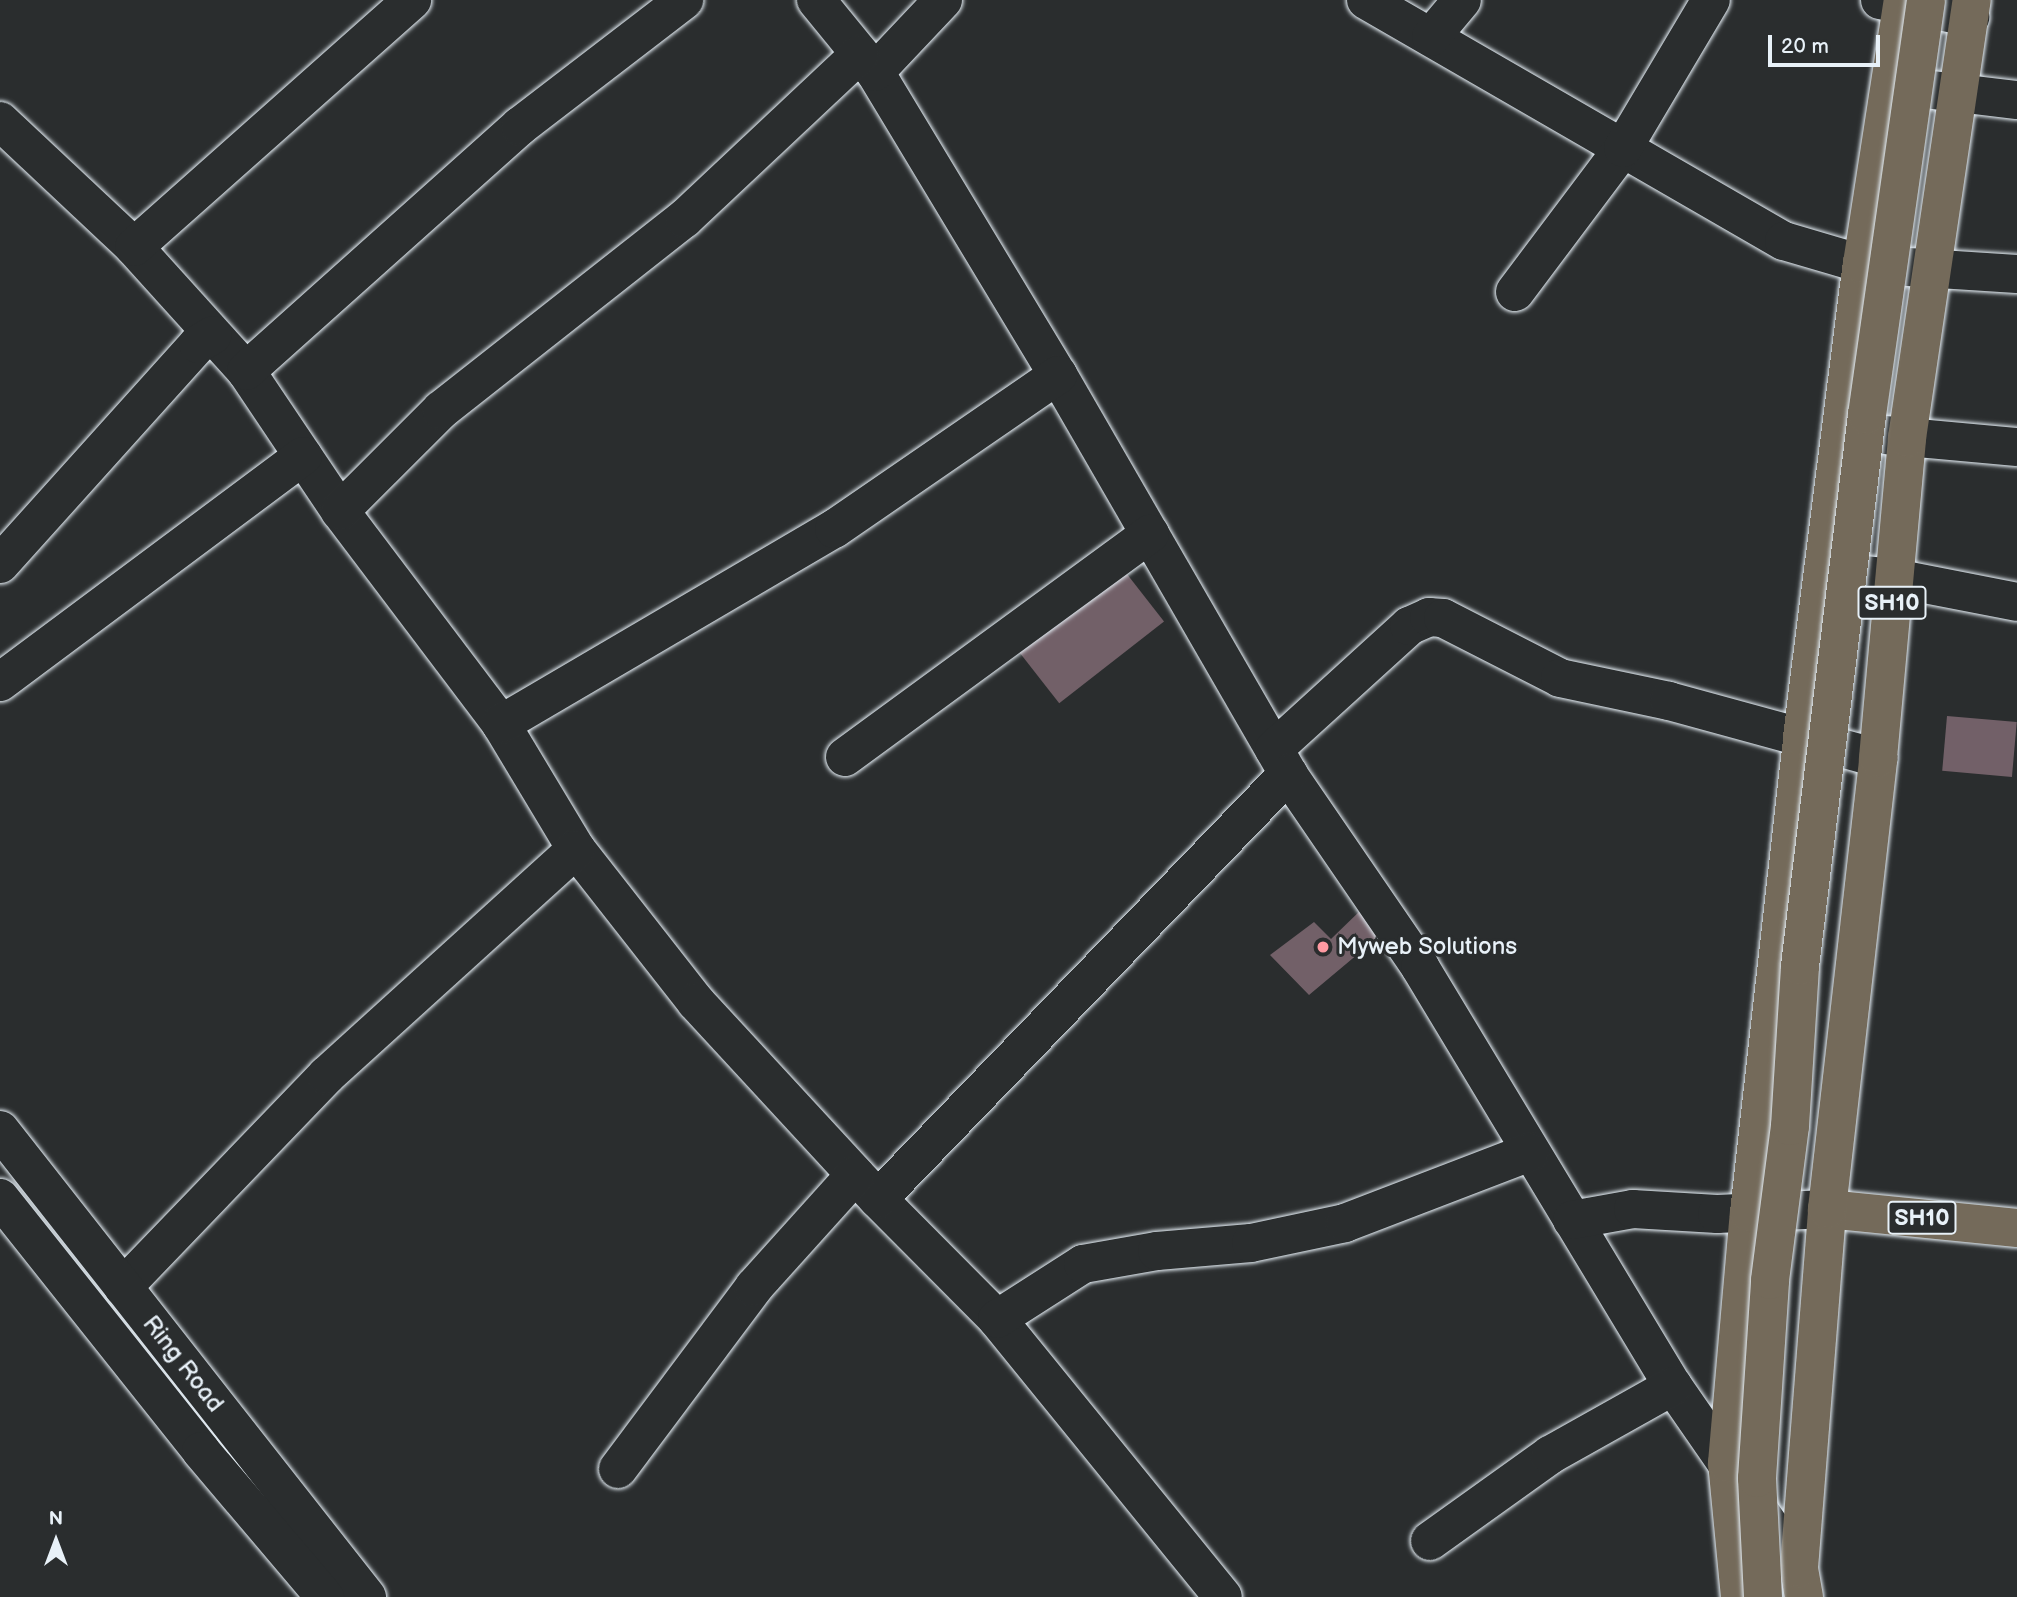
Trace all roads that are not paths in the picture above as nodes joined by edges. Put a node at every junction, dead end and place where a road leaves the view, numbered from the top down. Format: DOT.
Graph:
graph roads {
  1 [pos="412,0"];
  2 [pos="684,0"];
  3 [pos="816,0"];
  4 [pos="943,0"];
  5 [pos="1366,0"];
  6 [pos="1462,0"];
  7 [pos="1711,0"];
  8 [pos="1903,1"];
  9 [pos="1971,9"];
  10 [pos="1431,37"];
  11 [pos="868,63"];
  12 [pos="1891,85"];
  13 [pos="1961,93"];
  14 [pos="2017,100"];
  15 [pos="0,121"];
  16 [pos="1623,148"];
  17 [pos="134,247"];
  18 [pos="1862,264"];
  19 [pos="1933,267"];
  20 [pos="2017,274"];
  21 [pos="1515,292"];
  22 [pos="213,335"];
  23 [pos="246,371"];
  24 [pos="1058,375"];
  25 [pos="1841,431"];
  26 [pos="1908,438"];
  27 [pos="2017,447"];
  28 [pos="303,456"];
  29 [pos="341,511"];
  30 [pos="1150,534"];
  31 [pos="0,564"];
  32 [pos="1824,571"];
  33 [pos="1894,578"];
  34 [pos="2017,602"];
  35 [pos="0,682"];
  36 [pos="501,724"];
  37 [pos="1802,737"];
  38 [pos="845,757"];
  39 [pos="1878,758"];
  40 [pos="1281,762"];
  41 [pos="576,849"];
  42 [pos="0,1130"];
  43 [pos="1530,1152"];
  44 [pos="866,1187"];
  45 [pos="0,1198"];
  46 [pos="1827,1209"];
  47 [pos="1749,1213"];
  48 [pos="1572,1220"];
  49 [pos="2017,1228"];
  50 [pos="123,1287"];
  51 [pos="997,1319"];
  52 [pos="1674,1385"];
  53 [pos="1727,1463"];
  54 [pos="618,1469"];
  55 [pos="1430,1541"];
  56 [pos="1802,1582"];
  57 [pos="325,1597"];
  58 [pos="367,1597"];
  59 [pos="1223,1597"];
  60 [pos="1740,1597"];
  61 [pos="1763,1597"];
  1 -- 17 [label="street"];
  2 -- 23 [label="street"];
  3 -- 11 [label="street"];
  4 -- 11 [label="street"];
  5 -- 10 [label="street"];
  6 -- 10 [label="street"];
  7 -- 16 [label="street"];
  8 -- 9 [label="street"];
  8 -- 12 [label="main road"];
  8 -- 61 [label="main road, bridge"];
  9 -- 13 [label="main road, SH10"];
  10 -- 16 [label="street"];
  11 -- 24 [label="street"];
  11 -- 29 [label="street"];
  12 -- 13 [label="street"];
  12 -- 18 [label="main road"];
  13 -- 14 [label="street"];
  13 -- 19 [label="main road, SH10"];
  15 -- 17 [label="street"];
  16 -- 18 [label="street"];
  16 -- 21 [label="street"];
  17 -- 22 [label="street"];
  18 -- 19 [label="street"];
  18 -- 25 [label="main road"];
  19 -- 20 [label="street"];
  19 -- 26 [label="main road, SH10"];
  22 -- 23 [label="street"];
  22 -- 31 [label="street"];
  23 -- 28 [label="street"];
  24 -- 30 [label="street"];
  24 -- 36 [label="street"];
  25 -- 26 [label="street"];
  25 -- 32 [label="main road"];
  26 -- 27 [label="street"];
  26 -- 33 [label="main road, SH10"];
  28 -- 29 [label="street"];
  28 -- 35 [label="street"];
  29 -- 36 [label="street"];
  30 -- 38 [label="street"];
  30 -- 40 [label="street"];
  32 -- 33 [label="street"];
  32 -- 37 [label="main road"];
  33 -- 34 [label="street"];
  33 -- 39 [label="main road, SH10"];
  36 -- 41 [label="street"];
  37 -- 39 [label="street"];
  37 -- 40 [label="street"];
  37 -- 47 [label="main road"];
  39 -- 46 [label="main road, SH10"];
  40 -- 43 [label="street"];
  40 -- 44 [label="street"];
  41 -- 44 [label="street"];
  41 -- 50 [label="street"];
  42 -- 50 [label="street, Ring Road"];
  43 -- 48 [label="street"];
  43 -- 51 [label="street"];
  44 -- 51 [label="street"];
  44 -- 54 [label="street"];
  45 -- 57 [label="street, Ring Road"];
  46 -- 47 [label="street"];
  46 -- 49 [label="main road, SH10"];
  46 -- 56 [label="main road"];
  47 -- 48 [label="street"];
  47 -- 53 [label="main road"];
  48 -- 52 [label="street"];
  50 -- 58 [label="street, Ring Road"];
  51 -- 59 [label="street"];
  52 -- 53 [label="street"];
  52 -- 55 [label="street"];
  53 -- 56 [label="street"];
  53 -- 60 [label="main road"];
}
